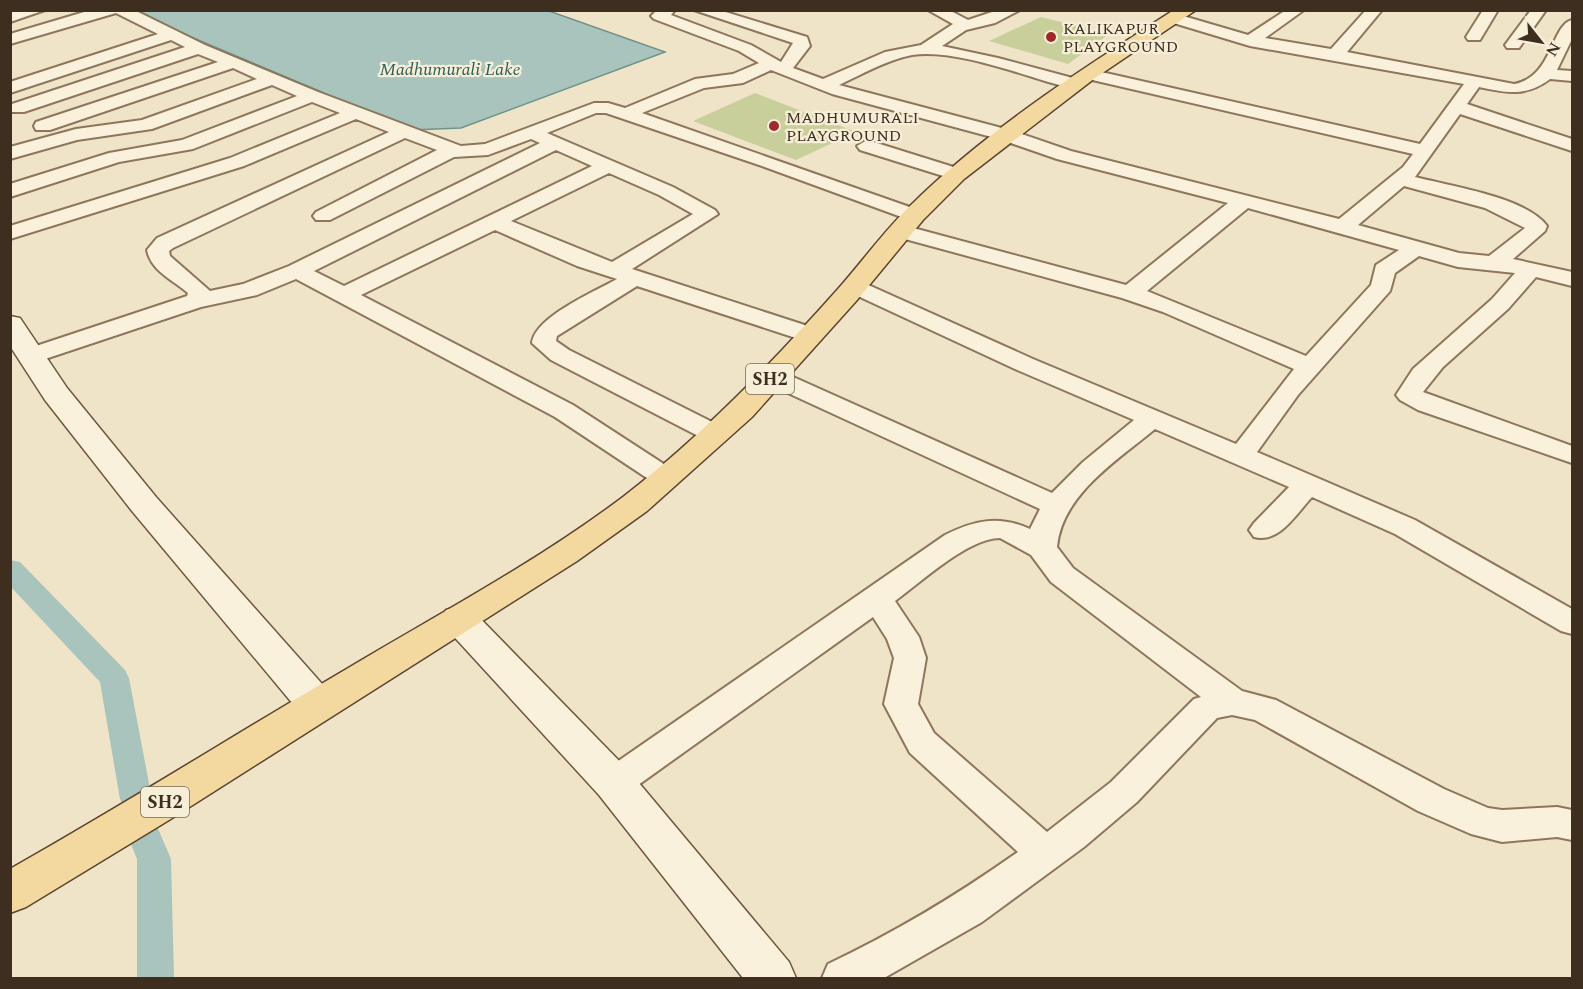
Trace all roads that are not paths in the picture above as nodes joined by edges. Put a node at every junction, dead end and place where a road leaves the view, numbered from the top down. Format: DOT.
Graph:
graph roads {
  1 [pos="38,10"];
  2 [pos="110,10"];
  3 [pos="121,10"];
  4 [pos="668,10"];
  5 [pos="701,10"];
  6 [pos="935,10"];
  7 [pos="1013,10"];
  8 [pos="1297,10"];
  9 [pos="1375,10"];
  10 [pos="1491,10"];
  11 [pos="1539,10"];
  12 [pos="1180,13"];
  13 [pos="10,18"];
  14 [pos="1572,24"];
  15 [pos="961,26"];
  16 [pos="171,35"];
  17 [pos="1474,37"];
  18 [pos="10,39"];
  19 [pos="1250,41"];
  20 [pos="1513,45"];
  21 [pos="199,48"];
  22 [pos="926,49"];
  23 [pos="1335,56"];
  24 [pos="235,62"];
  25 [pos="778,67"];
  26 [pos="1546,74"];
  27 [pos="1572,76"];
  28 [pos="273,78"];
  29 [pos="1081,79"];
  30 [pos="1474,82"];
  31 [pos="824,85"];
  32 [pos="10,88"];
  33 [pos="1523,89"];
  34 [pos="312,96"];
  35 [pos="14,105"];
  36 [pos="1457,107"];
  37 [pos="355,113"];
  38 [pos="627,113"];
  39 [pos="1498,123"];
  40 [pos="43,126"];
  41 [pos="403,132"];
  42 [pos="531,132"];
  43 [pos="10,135"];
  44 [pos="1006,135"];
  45 [pos="555,143"];
  46 [pos="1572,145"];
  47 [pos="867,146"];
  48 [pos="452,150"];
  49 [pos="1425,151"];
  50 [pos="10,153"];
  51 [pos="608,166"];
  52 [pos="956,174"];
  53 [pos="1401,179"];
  54 [pos="10,191"];
  55 [pos="1244,201"];
  56 [pos="323,216"];
  57 [pos="495,222"];
  58 [pos="908,223"];
  59 [pos="1343,227"];
  60 [pos="10,233"];
  61 [pos="1416,248"];
  62 [pos="1491,265"];
  63 [pos="1531,269"];
  64 [pos="297,271"];
  65 [pos="624,275"];
  66 [pos="1572,279"];
  67 [pos="855,286"];
  68 [pos="1130,293"];
  69 [pos="344,295"];
  70 [pos="195,301"];
  71 [pos="10,324"];
  72 [pos="811,335"];
  73 [pos="30,356"];
  74 [pos="1309,366"];
  75 [pos="772,377"];
  76 [pos="1151,419"];
  77 [pos="715,434"];
  78 [pos="1572,455"];
  79 [pos="1240,457"];
  80 [pos="666,478"];
  81 [pos="1308,484"];
  82 [pos="1057,506"];
  83 [pos="1264,530"];
  84 [pos="1042,548"];
  85 [pos="877,599"];
  86 [pos="459,619"];
  87 [pos="1572,623"];
  88 [pos="1232,702"];
  89 [pos="316,705"];
  90 [pos="614,783"];
  91 [pos="1572,825"];
  92 [pos="1046,854"];
  93 [pos="10,893"];
  94 [pos="772,978"];
  95 [pos="843,978"];
  1 -- 13 [label="street"];
  2 -- 18 [label="street"];
  3 -- 16 [label="street"];
  4 -- 25 [label="street"];
  5 -- 25 [label="street"];
  6 -- 15 [label="street"];
  7 -- 15 [label="street"];
  8 -- 19 [label="street"];
  9 -- 23 [label="street"];
  10 -- 17 [label="street"];
  11 -- 20 [label="street"];
  12 -- 19 [label="street"];
  12 -- 29 [label="main road, SH2"];
  14 -- 26 [label="street"];
  15 -- 22 [label="street"];
  16 -- 21 [label="street"];
  16 -- 32 [label="street"];
  19 -- 23 [label="street"];
  21 -- 24 [label="street"];
  21 -- 35 [label="street"];
  22 -- 29 [label="street"];
  22 -- 31 [label="street"];
  23 -- 30 [label="street"];
  24 -- 28 [label="street"];
  24 -- 40 [label="street"];
  25 -- 31 [label="street"];
  25 -- 38 [label="street"];
  26 -- 27 [label="street"];
  26 -- 33 [label="street"];
  28 -- 34 [label="street"];
  28 -- 50 [label="street"];
  29 -- 44 [label="main road, SH2"];
  29 -- 49 [label="street"];
  30 -- 33 [label="street"];
  30 -- 36 [label="street"];
  31 -- 44 [label="street"];
  33 -- 39 [label="street"];
  34 -- 37 [label="street"];
  34 -- 54 [label="street"];
  35 -- 40 [label="street"];
  36 -- 39 [label="street"];
  36 -- 49 [label="street"];
  37 -- 41 [label="street"];
  37 -- 60 [label="street"];
  38 -- 42 [label="street"];
  38 -- 58 [label="street"];
  39 -- 46 [label="street"];
  40 -- 43 [label="street"];
  41 -- 48 [label="street"];
  41 -- 70 [label="street"];
  42 -- 45 [label="street"];
  42 -- 48 [label="street"];
  44 -- 52 [label="main road, SH2"];
  44 -- 55 [label="street"];
  45 -- 51 [label="street"];
  45 -- 64 [label="street"];
  47 -- 52 [label="street"];
  48 -- 56 [label="street"];
  49 -- 53 [label="street"];
  51 -- 57 [label="street"];
  51 -- 65 [label="street"];
  52 -- 58 [label="main road, SH2"];
  53 -- 59 [label="street"];
  53 -- 62 [label="street"];
  55 -- 59 [label="street"];
  55 -- 68 [label="street"];
  57 -- 65 [label="street"];
  57 -- 69 [label="street"];
  58 -- 67 [label="main road, SH2"];
  58 -- 68 [label="street"];
  59 -- 61 [label="street"];
  61 -- 62 [label="street"];
  61 -- 74 [label="street"];
  62 -- 63 [label="street"];
  63 -- 66 [label="street"];
  63 -- 78 [label="street"];
  64 -- 69 [label="street"];
  64 -- 70 [label="street"];
  65 -- 72 [label="street"];
  65 -- 77 [label="street"];
  67 -- 72 [label="main road, SH2"];
  67 -- 76 [label="street"];
  68 -- 74 [label="street"];
  69 -- 80 [label="street"];
  70 -- 73 [label="street"];
  71 -- 73 [label="street"];
  72 -- 75 [label="main road, SH2"];
  73 -- 89 [label="street"];
  74 -- 79 [label="street"];
  75 -- 77 [label="main road, SH2"];
  75 -- 82 [label="street"];
  76 -- 79 [label="street"];
  76 -- 82 [label="street"];
  77 -- 80 [label="main road, SH2"];
  79 -- 81 [label="street"];
  80 -- 86 [label="main road, SH2"];
  81 -- 83 [label="street"];
  81 -- 87 [label="street"];
  82 -- 84 [label="street"];
  84 -- 85 [label="street"];
  84 -- 88 [label="street"];
  85 -- 90 [label="street"];
  85 -- 92 [label="street"];
  86 -- 89 [label="main road, SH2"];
  86 -- 90 [label="street"];
  88 -- 91 [label="street"];
  88 -- 92 [label="street"];
  89 -- 93 [label="main road, SH2"];
  90 -- 94 [label="street"];
  92 -- 95 [label="street"];
}
